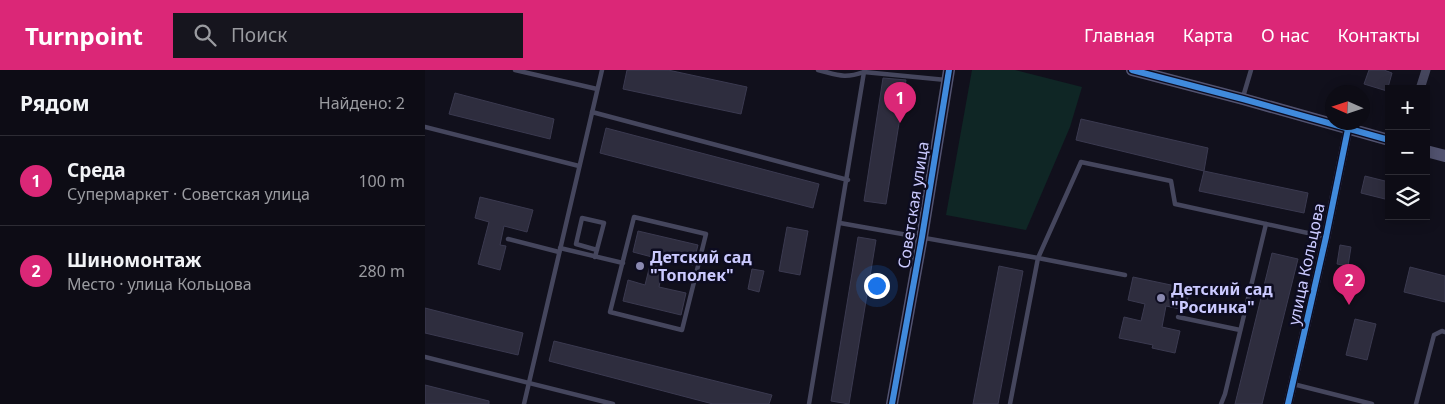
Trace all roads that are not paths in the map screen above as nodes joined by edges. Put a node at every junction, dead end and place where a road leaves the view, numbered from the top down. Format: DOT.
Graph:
graph roads {
  1 [pos="515,70"];
  2 [pos="602,70"];
  3 [pos="818,70"];
  4 [pos="1132,70"];
  5 [pos="1251,70"];
  6 [pos="1426,70"];
  7 [pos="865,72"];
  8 [pos="949,75"];
  9 [pos="1421,85"];
  10 [pos="597,89"];
  11 [pos="1243,99"];
  12 [pos="592,112"];
  13 [pos="1325,122"];
  14 [pos="425,127"];
  15 [pos="1348,130"];
  16 [pos="1352,130"];
  17 [pos="1385,139"];
  18 [pos="1430,152"];
  19 [pos="1445,156"];
  20 [pos="579,166"];
  21 [pos="848,180"];
  22 [pos="840,223"];
  23 [pos="1266,224"];
  24 [pos="923,237"];
  25 [pos="1326,238"];
  26 [pos="508,239"];
  27 [pos="559,250"];
  28 [pos="597,250"];
  29 [pos="595,257"];
  30 [pos="1038,258"];
  31 [pos="623,263"];
  32 [pos="1125,275"];
  33 [pos="1178,317"];
  34 [pos="1240,330"];
  35 [pos="1445,332"];
  36 [pos="425,358"];
  37 [pos="529,384"];
  38 [pos="1293,384"];
  39 [pos="524,404"];
  40 [pos="613,404"];
  41 [pos="809,404"];
  42 [pos="892,404"];
  43 [pos="1010,404"];
  44 [pos="1221,404"];
  45 [pos="1288,404"];
  46 [pos="1371,404"];
  47 [pos="1417,404"];
  1 -- 10 [label="lane"];
  2 -- 10 [label="lane"];
  3 -- 7 [label="lane"];
  4 -- 11 [label="street"];
  5 -- 11 [label="lane"];
  6 -- 9 [label="street"];
  7 -- 8 [label="lane"];
  7 -- 21 [label="lane"];
  8 -- 24 [label="street, Советская улица"];
  10 -- 12 [label="lane"];
  11 -- 13 [label="street"];
  12 -- 20 [label="lane"];
  12 -- 21 [label="lane"];
  14 -- 20 [label="lane"];
  15 -- 25 [label="street, улица Кольцова"];
  16 -- 17 [label="street"];
  18 -- 19 [label="street"];
  20 -- 27 [label="lane"];
  21 -- 22 [label="lane"];
  22 -- 24 [label="lane"];
  22 -- 41 [label="lane"];
  23 -- 25 [label="lane"];
  23 -- 30 [label="lane"];
  23 -- 34 [label="lane"];
  24 -- 30 [label="lane"];
  24 -- 42 [label="street, Советская улица"];
  25 -- 38 [label="street, улица Кольцова"];
  26 -- 27 [label="lane"];
  27 -- 29 [label="lane"];
  27 -- 37 [label="lane"];
  28 -- 28 [label="lane"];
  28 -- 29 [label="lane"];
  29 -- 31 [label="lane"];
  30 -- 32 [label="lane"];
  30 -- 43 [label="lane"];
  31 -- 31 [label="lane"];
  33 -- 34 [label="lane"];
  34 -- 44 [label="lane"];
  35 -- 47 [label="lane"];
  36 -- 37 [label="lane"];
  37 -- 39 [label="lane"];
  37 -- 40 [label="lane"];
  38 -- 45 [label="street, улица Кольцова"];
  38 -- 46 [label="lane"];
}
